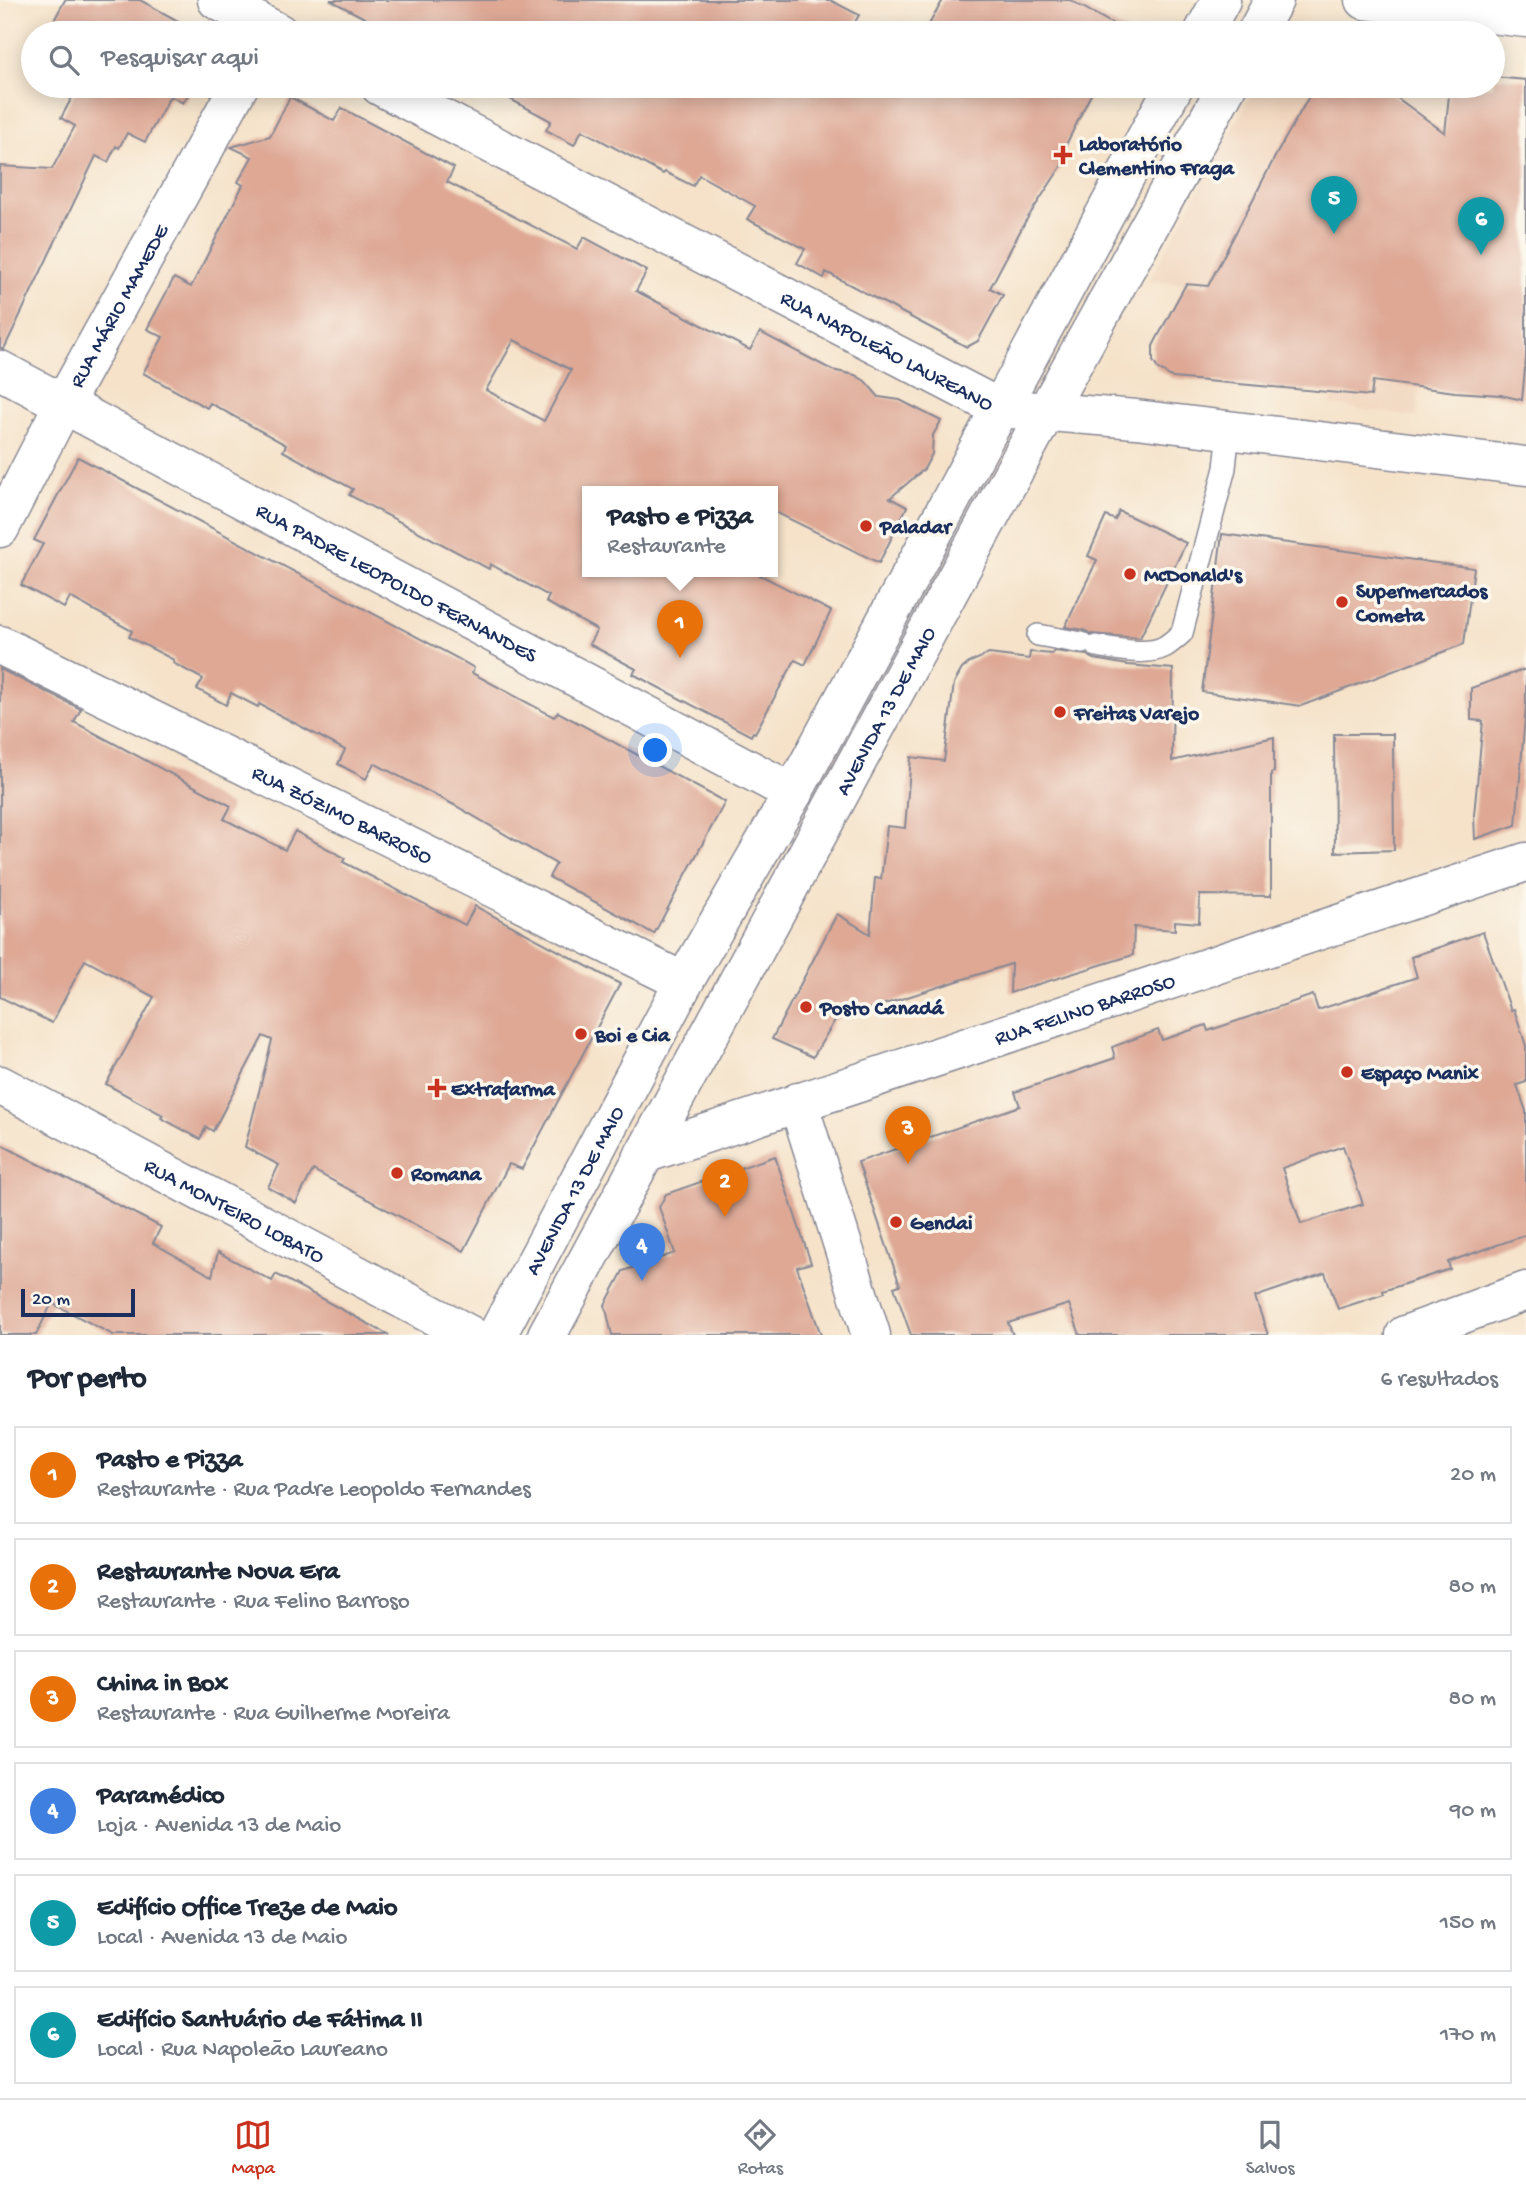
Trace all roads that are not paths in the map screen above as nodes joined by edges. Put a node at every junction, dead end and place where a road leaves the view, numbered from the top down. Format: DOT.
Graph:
graph roads {
  1 [pos="217,0"];
  2 [pos="1221,0"];
  3 [pos="1274,0"];
  4 [pos="1365,0"];
  5 [pos="1526,18"];
  6 [pos="269,21"];
  7 [pos="1210,21"];
  8 [pos="1263,21"];
  9 [pos="232,98"];
  10 [pos="403,98"];
  11 [pos="1167,98"];
  12 [pos="1220,98"];
  13 [pos="0,370"];
  14 [pos="64,403"];
  15 [pos="999,408"];
  16 [pos="1046,412"];
  17 [pos="1229,430"];
  18 [pos="1526,466"];
  19 [pos="0,528"];
  20 [pos="1038,635"];
  21 [pos="0,645"];
  22 [pos="793,793"];
  23 [pos="1526,862"];
  24 [pos="684,982"];
  25 [pos="0,1085"];
  26 [pos="798,1102"];
  27 [pos="644,1154"];
  28 [pos="1526,1291"];
  29 [pos="470,1335"];
  30 [pos="497,1335"];
  31 [pos="547,1335"];
  32 [pos="871,1335"];
  33 [pos="1405,1335"];
  1 -- 6 [label="street"];
  2 -- 7 [label="street"];
  3 -- 8 [label="street"];
  4 -- 5 [label="street"];
  9 -- 14 [label="street, RUA MÁRIO MAMEDE"];
  10 -- 15 [label="street, RUA NAPOLEÃO LAUREANO"];
  11 -- 15 [label="street, AVENIDA 13 DE MAIO"];
  12 -- 16 [label="street, AVENIDA 13 DE MAIO"];
  13 -- 14 [label="street, RUA PADRE LEOPOLDO FERNANDES"];
  14 -- 19 [label="street, RUA MÁRIO MAMEDE"];
  14 -- 22 [label="street, RUA PADRE LEOPOLDO FERNANDES"];
  15 -- 16 [label="street, RUA NAPOLEÃO LAUREANO"];
  15 -- 22 [label="street, AVENIDA 13 DE MAIO"];
  16 -- 17 [label="street, RUA NAPOLEÃO LAUREANO"];
  16 -- 27 [label="street, AVENIDA 13 DE MAIO"];
  17 -- 18 [label="street, RUA NAPOLEÃO LAUREANO"];
  17 -- 20 [label="lane"];
  21 -- 24 [label="street, RUA ZÓZIMO BARROSO"];
  22 -- 24 [label="street, AVENIDA 13 DE MAIO"];
  23 -- 26 [label="street, RUA FELINO BARROSO"];
  24 -- 30 [label="street, AVENIDA 13 DE MAIO"];
  25 -- 29 [label="street, RUA MONTEIRO LOBATO"];
  26 -- 27 [label="street, RUA FELINO BARROSO"];
  26 -- 32 [label="street"];
  27 -- 31 [label="street, AVENIDA 13 DE MAIO"];
  28 -- 33 [label="street"];
}
